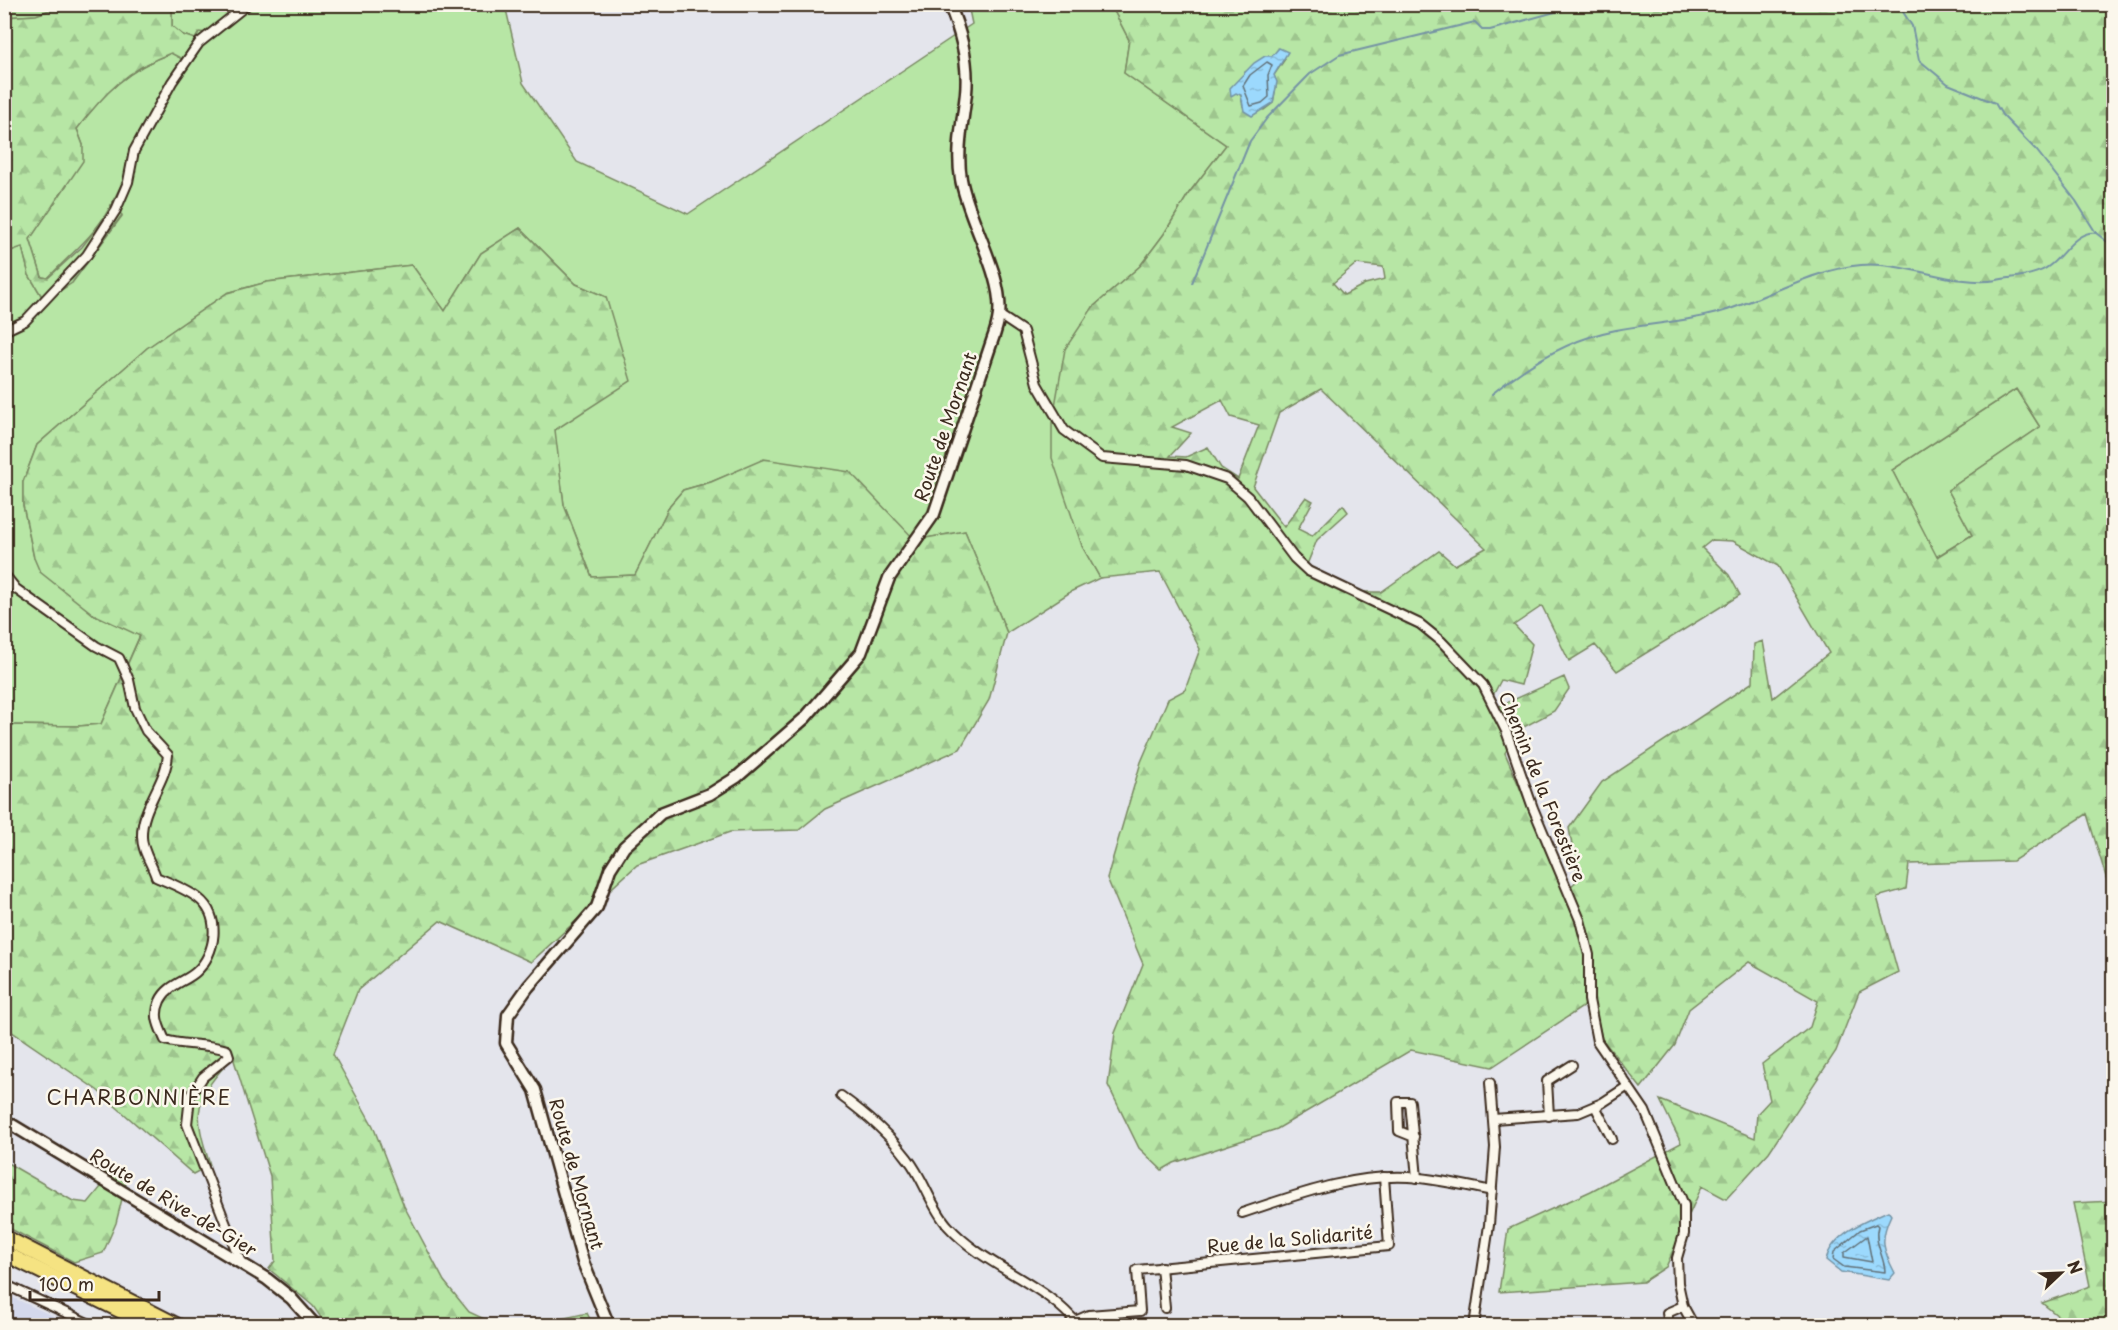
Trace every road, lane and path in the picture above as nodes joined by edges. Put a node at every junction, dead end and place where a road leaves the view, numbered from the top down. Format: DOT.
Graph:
graph roads {
  1 [pos="248,4"];
  2 [pos="949,4"];
  3 [pos="999,315"];
  4 [pos="4,331"];
  5 [pos="4,574"];
  6 [pos="1572,1065"];
  7 [pos="1490,1083"];
  8 [pos="1628,1086"];
  9 [pos="841,1096"];
  10 [pos="1595,1106"];
  11 [pos="1549,1116"];
  12 [pos="1493,1119"];
  13 [pos="4,1120"];
  14 [pos="1414,1137"];
  15 [pos="1612,1139"];
  16 [pos="1384,1178"];
  17 [pos="1417,1178"];
  18 [pos="1492,1191"];
  19 [pos="1242,1213"];
  20 [pos="4,1237"];
  21 [pos="4,1253"];
  22 [pos="241,1263"];
  23 [pos="1161,1268"];
  24 [pos="4,1284"];
  25 [pos="1683,1306"];
  26 [pos="1165,1308"];
  27 [pos="1077,1323"];
  28 [pos="94,1326"];
  29 [pos="152,1326"];
  30 [pos="178,1326"];
  31 [pos="316,1326"];
  32 [pos="609,1326"];
  33 [pos="1474,1326"];
  34 [pos="1669,1326"];
  35 [pos="1694,1326"];
  1 -- 4 [label="street"];
  2 -- 3 [label="main road, Route de Mornant"];
  3 -- 8 [label="street, Chemin de la Forestière"];
  3 -- 32 [label="main road, Route de Mornant"];
  5 -- 22 [label="street"];
  6 -- 11 [label="street"];
  7 -- 12 [label="street"];
  8 -- 10 [label="street"];
  8 -- 25 [label="street, Chemin de la Forestière"];
  9 -- 27 [label="street"];
  10 -- 11 [label="street"];
  10 -- 15 [label="street"];
  11 -- 12 [label="street"];
  12 -- 18 [label="street"];
  13 -- 22 [label="main road, Route de Rive-de-Gier"];
  14 -- 17 [label="street"];
  16 -- 17 [label="street"];
  16 -- 19 [label="street"];
  16 -- 23 [label="street, Rue de la Solidarité"];
  17 -- 18 [label="street"];
  18 -- 33 [label="street"];
  20 -- 30 [label="highway"];
  21 -- 29 [label="highway"];
  22 -- 31 [label="main road, Route de Rive-de-Gier"];
  23 -- 26 [label="street"];
  23 -- 27 [label="street"];
  24 -- 28 [label="street"];
  25 -- 34 [label="street"];
  25 -- 35 [label="street, Chemin de la Forestière"];
}
